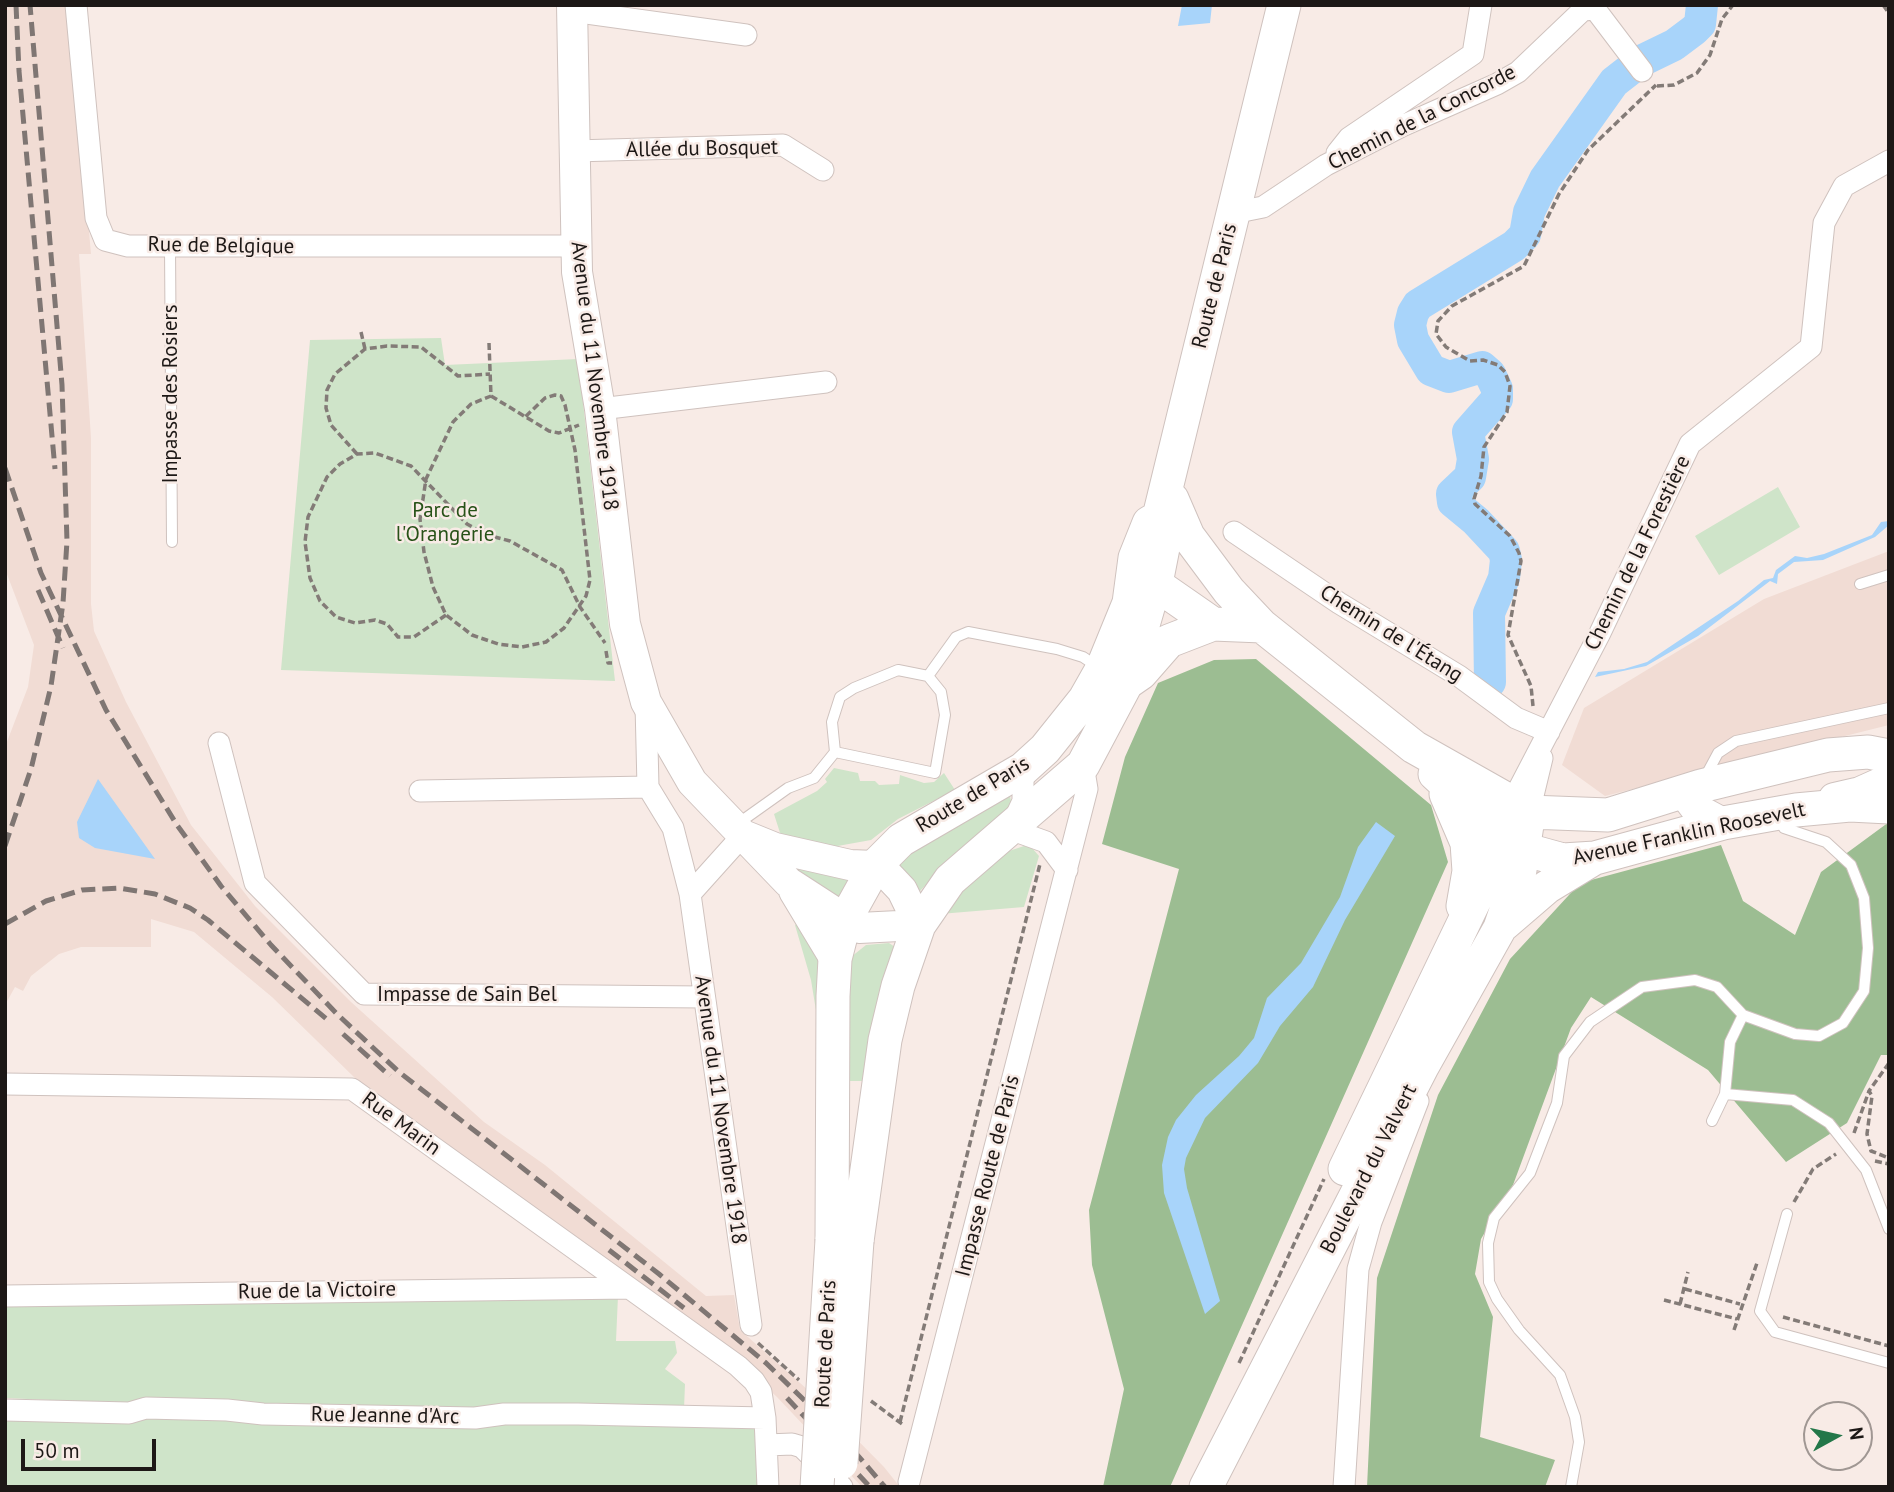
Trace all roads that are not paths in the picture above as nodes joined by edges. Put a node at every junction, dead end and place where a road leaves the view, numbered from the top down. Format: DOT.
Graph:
graph roads {
  1 [pos="76,5"];
  2 [pos="1284,5"];
  3 [pos="1294,5"];
  4 [pos="1482,5"];
  5 [pos="572,8"];
  6 [pos="746,34"];
  7 [pos="1644,72"];
  8 [pos="576,151"];
  9 [pos="1889,161"];
  10 [pos="1326,165"];
  11 [pos="823,170"];
  12 [pos="1239,209"];
  13 [pos="170,246"];
  14 [pos="576,246"];
  15 [pos="826,382"];
  16 [pos="600,409"];
  17 [pos="1166,508"];
  18 [pos="1234,532"];
  19 [pos="172,541"];
  20 [pos="1889,575"];
  21 [pos="1860,584"];
  22 [pos="1228,591"];
  23 [pos="1142,593"];
  24 [pos="1213,624"];
  25 [pos="1262,626"];
  26 [pos="928,676"];
  27 [pos="1115,681"];
  28 [pos="646,702"];
  29 [pos="1889,708"];
  30 [pos="1540,728"];
  31 [pos="219,743"];
  32 [pos="1414,747"];
  33 [pos="835,752"];
  34 [pos="1828,755"];
  35 [pos="1889,756"];
  36 [pos="1083,765"];
  37 [pos="1023,769"];
  38 [pos="1434,773"];
  39 [pos="1889,779"];
  40 [pos="648,787"];
  41 [pos="1697,787"];
  42 [pos="421,791"];
  43 [pos="1834,798"];
  44 [pos="1889,807"];
  45 [pos="1520,808"];
  46 [pos="1776,813"];
  47 [pos="1723,823"];
  48 [pos="1010,829"];
  49 [pos="739,830"];
  50 [pos="1513,843"];
  51 [pos="1595,858"];
  52 [pos="875,866"];
  53 [pos="1067,870"];
  54 [pos="788,882"];
  55 [pos="690,894"];
  56 [pos="845,920"];
  57 [pos="919,925"];
  58 [pos="1500,928"];
  59 [pos="835,959"];
  60 [pos="1429,991"];
  61 [pos="704,997"];
  62 [pos="1744,1014"];
  63 [pos="1422,1067"];
  64 [pos="5,1084"];
  65 [pos="1725,1094"];
  66 [pos="1712,1121"];
  67 [pos="1358,1141"];
  68 [pos="1364,1180"];
  69 [pos="1787,1214"];
  70 [pos="1371,1222"];
  71 [pos="1889,1229"];
  72 [pos="845,1241"];
  73 [pos="629,1288"];
  74 [pos="5,1296"];
  75 [pos="751,1325"];
  76 [pos="1889,1363"];
  77 [pos="5,1410"];
  78 [pos="765,1418"];
  79 [pos="767,1445"];
  80 [pos="909,1482"];
  81 [pos="768,1487"];
  82 [pos="817,1487"];
  83 [pos="841,1487"];
  84 [pos="1205,1487"];
  85 [pos="1343,1487"];
  86 [pos="1572,1487"];
  1 -- 13 [label="street, Rue de Belgique"];
  2 -- 12 [label="main road, Route de Paris"];
  3 -- 12 [label="main road, Route de Paris"];
  4 -- 10 [label="street"];
  5 -- 6 [label="street"];
  5 -- 8 [label="main road, Avenue du 11 Novembre 1918"];
  7 -- 10 [label="street, Chemin de la Concorde"];
  8 -- 11 [label="street, Allée du Bosquet"];
  8 -- 14 [label="main road, Avenue du 11 Novembre 1918"];
  9 -- 30 [label="street, Chemin de la Forestière"];
  10 -- 12 [label="street, Chemin de la Concorde"];
  12 -- 17 [label="main road, Route de Paris"];
  13 -- 14 [label="street, Rue de Belgique"];
  13 -- 19 [label="lane, Impasse des Rosiers"];
  14 -- 16 [label="main road, Avenue du 11 Novembre 1918"];
  15 -- 16 [label="street"];
  16 -- 28 [label="main road, Avenue du 11 Novembre 1918"];
  17 -- 22 [label="main road"];
  17 -- 23 [label="main road, Route de Paris"];
  18 -- 30 [label="street, Chemin de l'Étang"];
  20 -- 21 [label="lane"];
  22 -- 23 [label="main road"];
  22 -- 25 [label="main road"];
  23 -- 24 [label="main road"];
  23 -- 27 [label="main road, Route de Paris"];
  24 -- 25 [label="main road"];
  24 -- 27 [label="main road"];
  25 -- 32 [label="main road"];
  26 -- 27 [label="lane"];
  26 -- 33 [label="lane"];
  26 -- 33 [label="lane"];
  27 -- 36 [label="main road, Route de Paris"];
  27 -- 37 [label="main road, Route de Paris"];
  28 -- 40 [label="street, Avenue du 11 Novembre 1918"];
  28 -- 49 [label="main road, Avenue du 11 Novembre 1918"];
  29 -- 41 [label="lane"];
  30 -- 45 [label="street, Chemin de la Forestière"];
  31 -- 61 [label="street, Impasse de Sain Bel"];
  32 -- 38 [label="main road"];
  32 -- 45 [label="main road, Avenue Franklin Roosevelt"];
  33 -- 49 [label="lane"];
  34 -- 35 [label="main road, Avenue Franklin Roosevelt"];
  34 -- 41 [label="main road, Avenue Franklin Roosevelt"];
  34 -- 43 [label="main road"];
  36 -- 48 [label="main road, Route de Paris"];
  36 -- 53 [label="street, Impasse Route de Paris"];
  37 -- 48 [label="street"];
  37 -- 52 [label="main road, Route de Paris"];
  38 -- 50 [label="main road, Avenue Franklin Roosevelt"];
  38 -- 60 [label="main road"];
  39 -- 43 [label="main road"];
  40 -- 42 [label="street"];
  40 -- 55 [label="street, Avenue du 11 Novembre 1918"];
  41 -- 45 [label="main road, Avenue Franklin Roosevelt"];
  41 -- 47 [label="main road"];
  43 -- 47 [label="main road"];
  44 -- 46 [label="main road, Avenue Franklin Roosevelt"];
  45 -- 50 [label="main road, Chemin de la Forestière"];
  46 -- 47 [label="main road, Avenue Franklin Roosevelt"];
  46 -- 62 [label="lane"];
  47 -- 51 [label="main road, Avenue Franklin Roosevelt"];
  48 -- 53 [label="street"];
  48 -- 57 [label="main road, Route de Paris"];
  49 -- 52 [label="main road, Avenue du 11 Novembre 1918"];
  49 -- 54 [label="main road, Avenue du 11 Novembre 1918"];
  49 -- 55 [label="street"];
  50 -- 51 [label="main road, Avenue Franklin Roosevelt"];
  50 -- 58 [label="main road, Boulevard du Valvert"];
  50 -- 60 [label="main road, Boulevard du Valvert"];
  51 -- 58 [label="main road"];
  52 -- 56 [label="main road, Route de Paris"];
  52 -- 57 [label="main road"];
  53 -- 80 [label="street, Impasse Route de Paris"];
  54 -- 56 [label="main road, Avenue du 11 Novembre 1918"];
  54 -- 59 [label="main road"];
  55 -- 61 [label="street, Avenue du 11 Novembre 1918"];
  56 -- 57 [label="main road, Avenue du 11 Novembre 1918"];
  56 -- 59 [label="main road, Route de Paris"];
  57 -- 72 [label="main road, Route de Paris"];
  58 -- 63 [label="main road, Boulevard du Valvert"];
  59 -- 72 [label="main road, Route de Paris"];
  60 -- 67 [label="main road, Boulevard du Valvert"];
  61 -- 75 [label="street, Avenue du 11 Novembre 1918"];
  62 -- 65 [label="lane"];
  62 -- 86 [label="lane"];
  63 -- 68 [label="main road, Boulevard du Valvert"];
  63 -- 70 [label="street"];
  64 -- 73 [label="street, Rue Marin"];
  65 -- 66 [label="lane"];
  65 -- 71 [label="lane"];
  67 -- 68 [label="street"];
  67 -- 84 [label="main road, Boulevard du Valvert"];
  68 -- 70 [label="street"];
  68 -- 84 [label="main road, Boulevard du Valvert"];
  69 -- 76 [label="lane"];
  70 -- 85 [label="street"];
  72 -- 82 [label="main road, Route de Paris, bridge"];
  72 -- 83 [label="main road, Route de Paris, bridge"];
  73 -- 74 [label="street, Rue de la Victoire"];
  73 -- 78 [label="street, Rue Marin"];
  77 -- 78 [label="street, Rue Jeanne d'Arc"];
  78 -- 79 [label="street"];
  79 -- 81 [label="street"];
  79 -- 83 [label="street"];
}
